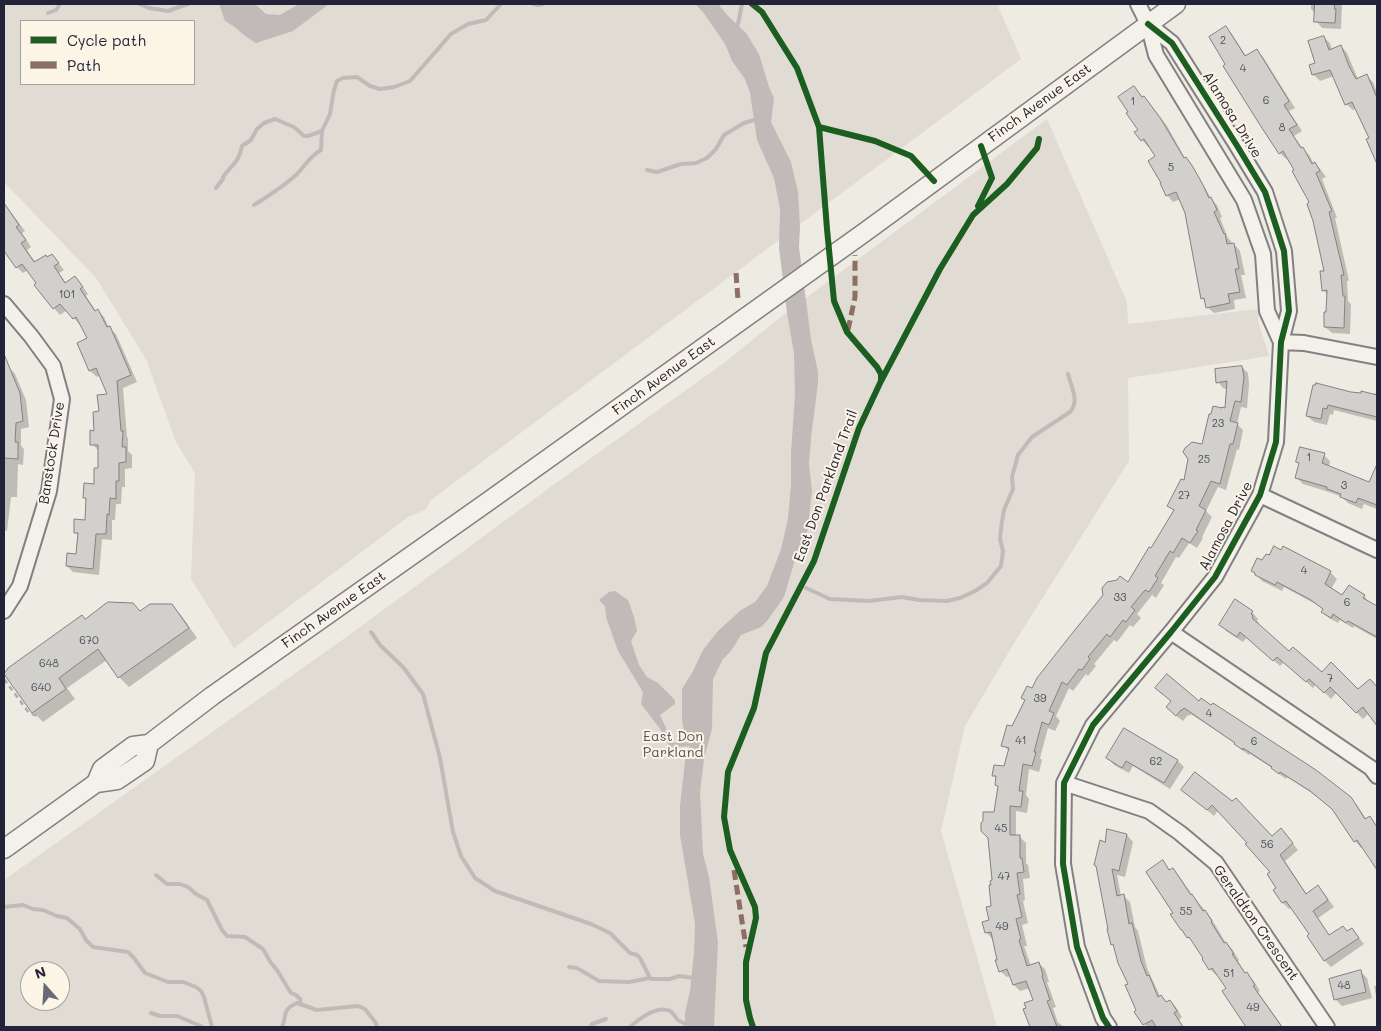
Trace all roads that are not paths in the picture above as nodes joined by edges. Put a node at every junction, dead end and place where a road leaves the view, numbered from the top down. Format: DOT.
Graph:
graph roads {
  1 [pos="1138,4"];
  2 [pos="1176,4"];
  3 [pos="1148,24"];
  4 [pos="4,304"];
  5 [pos="1281,342"];
  6 [pos="1377,357"];
  7 [pos="1260,495"];
  8 [pos="1377,550"];
  9 [pos="4,612"];
  10 [pos="1171,632"];
  11 [pos="1377,776"];
  12 [pos="1064,783"];
  13 [pos="4,849"];
  14 [pos="1109,1027"];
  15 [pos="1327,1027"];
  1 -- 3 [label="street"];
  2 -- 3 [label="main road, Finch Avenue East"];
  3 -- 5 [label="street, Alamosa Drive"];
  3 -- 5 [label="street, Alamosa Drive"];
  3 -- 13 [label="main road, Finch Avenue East"];
  4 -- 9 [label="street, Banstock Drive"];
  5 -- 6 [label="street"];
  5 -- 7 [label="street, Alamosa Drive"];
  7 -- 8 [label="street"];
  7 -- 10 [label="street, Alamosa Drive"];
  10 -- 11 [label="street"];
  10 -- 12 [label="street, Alamosa Drive"];
  12 -- 14 [label="street, Alamosa Drive"];
  12 -- 15 [label="street, Geraldton Crescent"];
}
